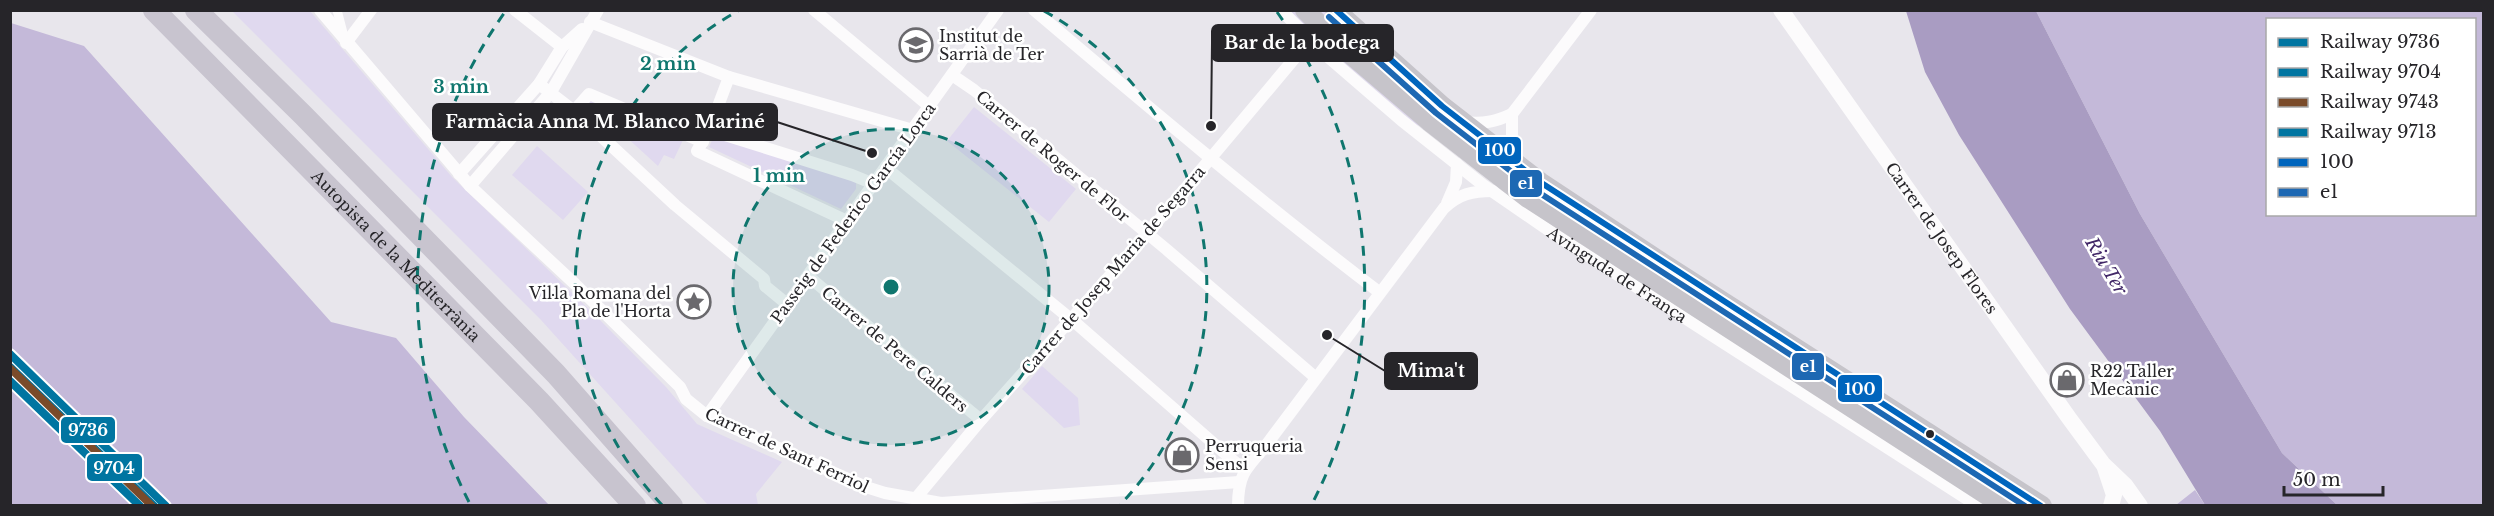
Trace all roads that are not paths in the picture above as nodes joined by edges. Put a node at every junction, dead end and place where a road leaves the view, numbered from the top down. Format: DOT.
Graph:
graph roads {
  1 [pos="154,10"];
  2 [pos="196,10"];
  3 [pos="320,10"];
  4 [pos="337,10"];
  5 [pos="371,10"];
  6 [pos="515,10"];
  7 [pos="598,10"];
  8 [pos="814,10"];
  9 [pos="998,10"];
  10 [pos="1034,10"];
  11 [pos="1281,10"];
  12 [pos="1305,10"];
  13 [pos="1335,10"];
  14 [pos="1591,10"];
  15 [pos="1781,10"];
  16 [pos="590,22"];
  17 [pos="1310,40"];
  18 [pos="346,43"];
  19 [pos="562,47"];
  20 [pos="952,75"];
  21 [pos="729,77"];
  22 [pos="539,84"];
  23 [pos="550,92"];
  24 [pos="930,107"];
  25 [pos="574,111"];
  26 [pos="1512,114"];
  27 [pos="1461,121"];
  28 [pos="709,130"];
  29 [pos="913,130"];
  30 [pos="702,142"];
  31 [pos="1211,158"];
  32 [pos="1457,164"];
  33 [pos="1518,165"];
  34 [pos="886,168"];
  35 [pos="459,174"];
  36 [pos="874,184"];
  37 [pos="470,186"];
  38 [pos="1493,191"];
  39 [pos="1444,207"];
  40 [pos="847,221"];
  41 [pos="1147,234"];
  42 [pos="809,277"];
  43 [pos="1379,292"];
  44 [pos="788,304"];
  45 [pos="1070,320"];
  46 [pos="1316,378"];
  47 [pos="707,416"];
  48 [pos="981,420"];
  49 [pos="2103,464"];
  50 [pos="1242,476"];
  51 [pos="916,498"];
  52 [pos="635,506"];
  53 [pos="672,506"];
  54 [pos="1238,506"];
  55 [pos="1978,506"];
  56 [pos="2004,506"];
  57 [pos="2042,506"];
  58 [pos="2111,506"];
  59 [pos="2140,506"];
  1 -- 52 [label="highway, Autopista de la Mediterrània"];
  2 -- 53 [label="highway, Autopista de la Mediterrània"];
  3 -- 18 [label="street, Carrer de Sant Ferriol"];
  4 -- 18 [label="street, Carrer de Sant Ferriol"];
  5 -- 18 [label="street"];
  6 -- 19 [label="street"];
  7 -- 16 [label="street"];
  8 -- 24 [label="street"];
  9 -- 20 [label="street, Passeig de Federico García Lorca"];
  10 -- 31 [label="street"];
  11 -- 17 [label="street, Avinguda de França"];
  12 -- 56 [label="main road, Avinguda de França"];
  13 -- 27 [label="main road, Avinguda de França"];
  14 -- 26 [label="street"];
  15 -- 49 [label="street, Carrer de Josep Flores"];
  16 -- 19 [label="street"];
  16 -- 21 [label="street"];
  16 -- 23 [label="street"];
  17 -- 31 [label="street, Carrer de Josep Maria de Segarra"];
  17 -- 32 [label="street, Avinguda de França"];
  18 -- 35 [label="street, Carrer de Sant Ferriol"];
  19 -- 22 [label="street"];
  20 -- 24 [label="street, Passeig de Federico García Lorca"];
  20 -- 41 [label="street, Carrer de Roger de Flor"];
  21 -- 28 [label="street"];
  21 -- 29 [label="street"];
  22 -- 23 [label="street"];
  22 -- 35 [label="street"];
  23 -- 25 [label="street"];
  23 -- 37 [label="street"];
  24 -- 29 [label="street, Passeig de Federico García Lorca"];
  25 -- 30 [label="street"];
  25 -- 44 [label="street"];
  26 -- 27 [label="street"];
  26 -- 33 [label="street"];
  27 -- 33 [label="main road, Avinguda de França"];
  28 -- 30 [label="street"];
  28 -- 36 [label="street"];
  29 -- 34 [label="street, Passeig de Federico García Lorca"];
  30 -- 40 [label="street"];
  31 -- 41 [label="street, Carrer de Josep Maria de Segarra"];
  31 -- 43 [label="street"];
  32 -- 38 [label="street, Avinguda de França"];
  32 -- 39 [label="street"];
  33 -- 57 [label="main road, Avinguda de França"];
  34 -- 36 [label="street, Passeig de Federico García Lorca"];
  34 -- 45 [label="street"];
  35 -- 37 [label="street, Carrer de Sant Ferriol"];
  36 -- 40 [label="street, Passeig de Federico García Lorca"];
  37 -- 47 [label="street, Carrer de Sant Ferriol"];
  38 -- 39 [label="street"];
  38 -- 55 [label="street, Avinguda de França"];
  39 -- 43 [label="street"];
  40 -- 42 [label="street, Passeig de Federico García Lorca"];
  41 -- 45 [label="street, Carrer de Josep Maria de Segarra"];
  41 -- 46 [label="street, Carrer de Roger de Flor"];
  42 -- 44 [label="street, Passeig de Federico García Lorca"];
  42 -- 48 [label="street, Carrer de Pere Calders"];
  43 -- 46 [label="street"];
  44 -- 47 [label="street, Passeig de Federico García Lorca"];
  45 -- 48 [label="street, Carrer de Josep Maria de Segarra"];
  45 -- 50 [label="street"];
  46 -- 50 [label="street"];
  47 -- 51 [label="street, Carrer de Sant Ferriol"];
  48 -- 51 [label="street, Carrer de Josep Maria de Segarra"];
  49 -- 58 [label="street, Carrer de Josep Flores"];
  49 -- 59 [label="street, Carrer de Josep Flores"];
  50 -- 51 [label="street, Carrer de Sant Ferriol"];
  50 -- 54 [label="street"];
}
